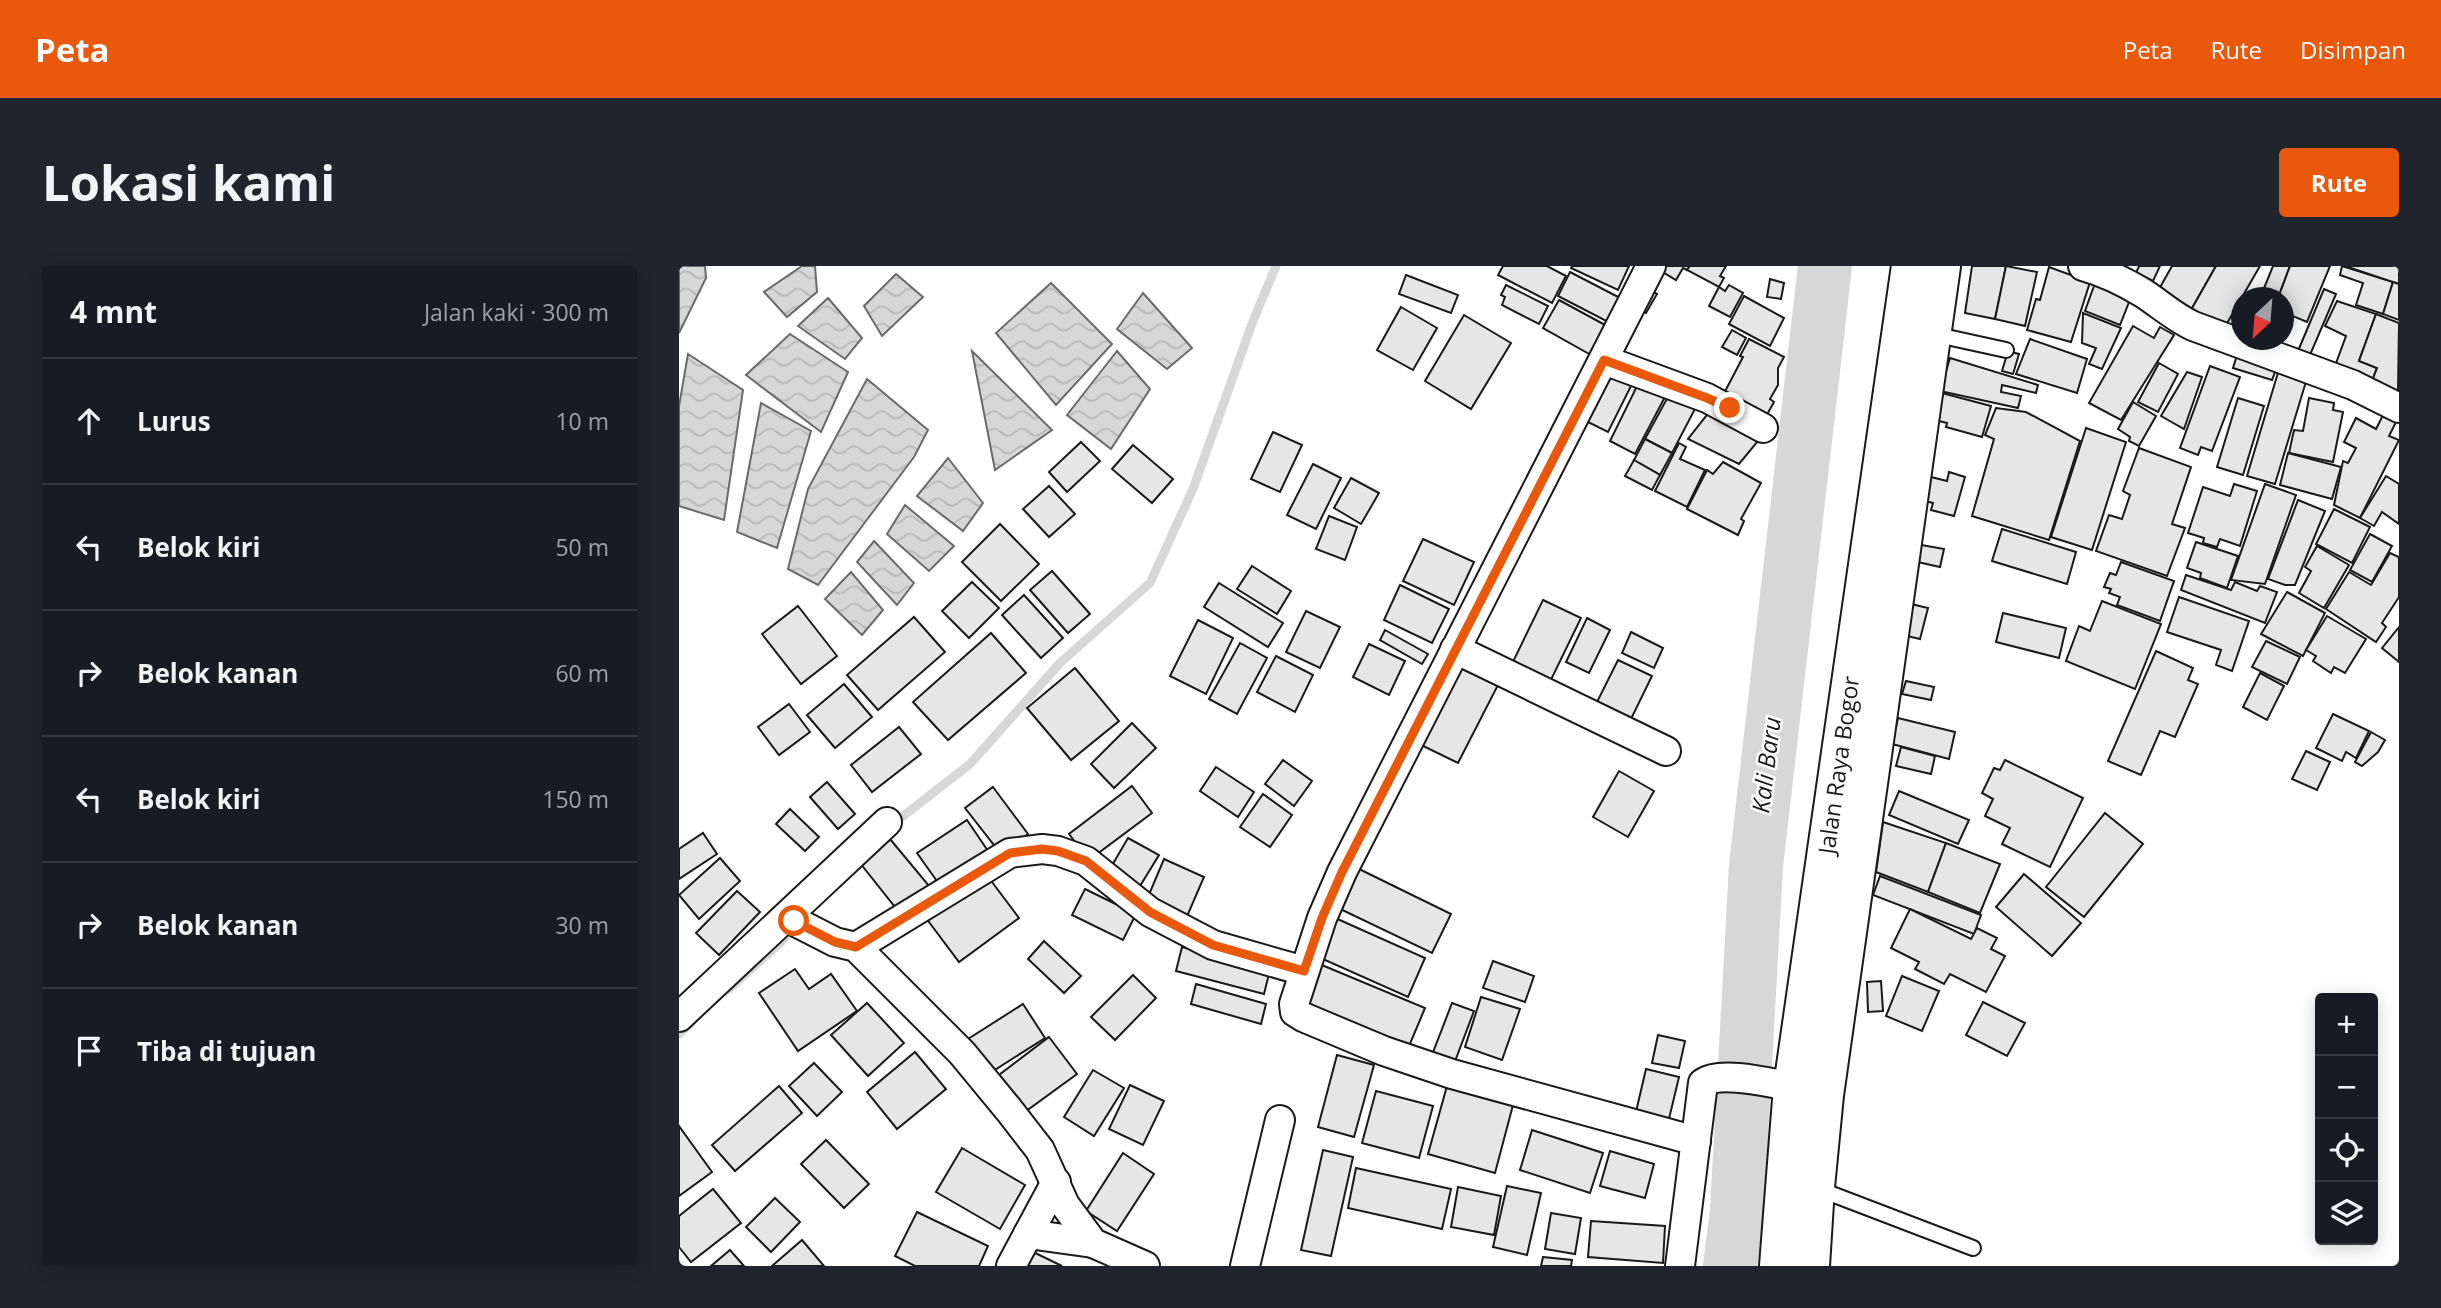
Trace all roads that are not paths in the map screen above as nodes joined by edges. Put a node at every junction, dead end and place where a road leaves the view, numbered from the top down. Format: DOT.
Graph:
graph roads {
  1 [pos="1651,266"];
  2 [pos="1911,266"];
  3 [pos="1941,266"];
  4 [pos="2083,266"];
  5 [pos="1931,333"];
  6 [pos="2006,350"];
  7 [pos="1604,360"];
  8 [pos="2399,408"];
  9 [pos="1763,428"];
  10 [pos="1455,649"];
  11 [pos="1666,751"];
  12 [pos="887,822"];
  13 [pos="789,920"];
  14 [pos="846,944"];
  15 [pos="1304,971"];
  16 [pos="679,1017"];
  17 [pos="1781,1085"];
  18 [pos="1280,1120"];
  19 [pos="1696,1141"];
  20 [pos="1056,1182"];
  21 [pos="1815,1187"];
  22 [pos="1028,1234"];
  23 [pos="1093,1243"];
  24 [pos="1973,1248"];
  25 [pos="1011,1266"];
  26 [pos="1145,1266"];
  27 [pos="1245,1266"];
  28 [pos="1680,1266"];
  29 [pos="1779,1266"];
  30 [pos="1810,1266"];
  1 -- 7 [label="street"];
  2 -- 17 [label="highway, Jalan Raya Bogor"];
  3 -- 5 [label="highway, Jalan Raya Bogor"];
  4 -- 8 [label="street"];
  5 -- 6 [label="lane"];
  5 -- 21 [label="highway, Jalan Raya Bogor"];
  7 -- 9 [label="street"];
  7 -- 10 [label="street"];
  10 -- 11 [label="street"];
  10 -- 15 [label="street"];
  12 -- 13 [label="street"];
  13 -- 14 [label="street"];
  13 -- 16 [label="street"];
  14 -- 15 [label="street"];
  14 -- 20 [label="street"];
  15 -- 19 [label="street"];
  17 -- 19 [label="street"];
  17 -- 29 [label="highway, Jalan Raya Bogor"];
  18 -- 27 [label="street"];
  19 -- 28 [label="street"];
  20 -- 22 [label="street"];
  20 -- 23 [label="street"];
  21 -- 24 [label="lane"];
  21 -- 30 [label="highway, Jalan Raya Bogor"];
  22 -- 23 [label="street"];
  22 -- 25 [label="street"];
  23 -- 26 [label="street"];
}
